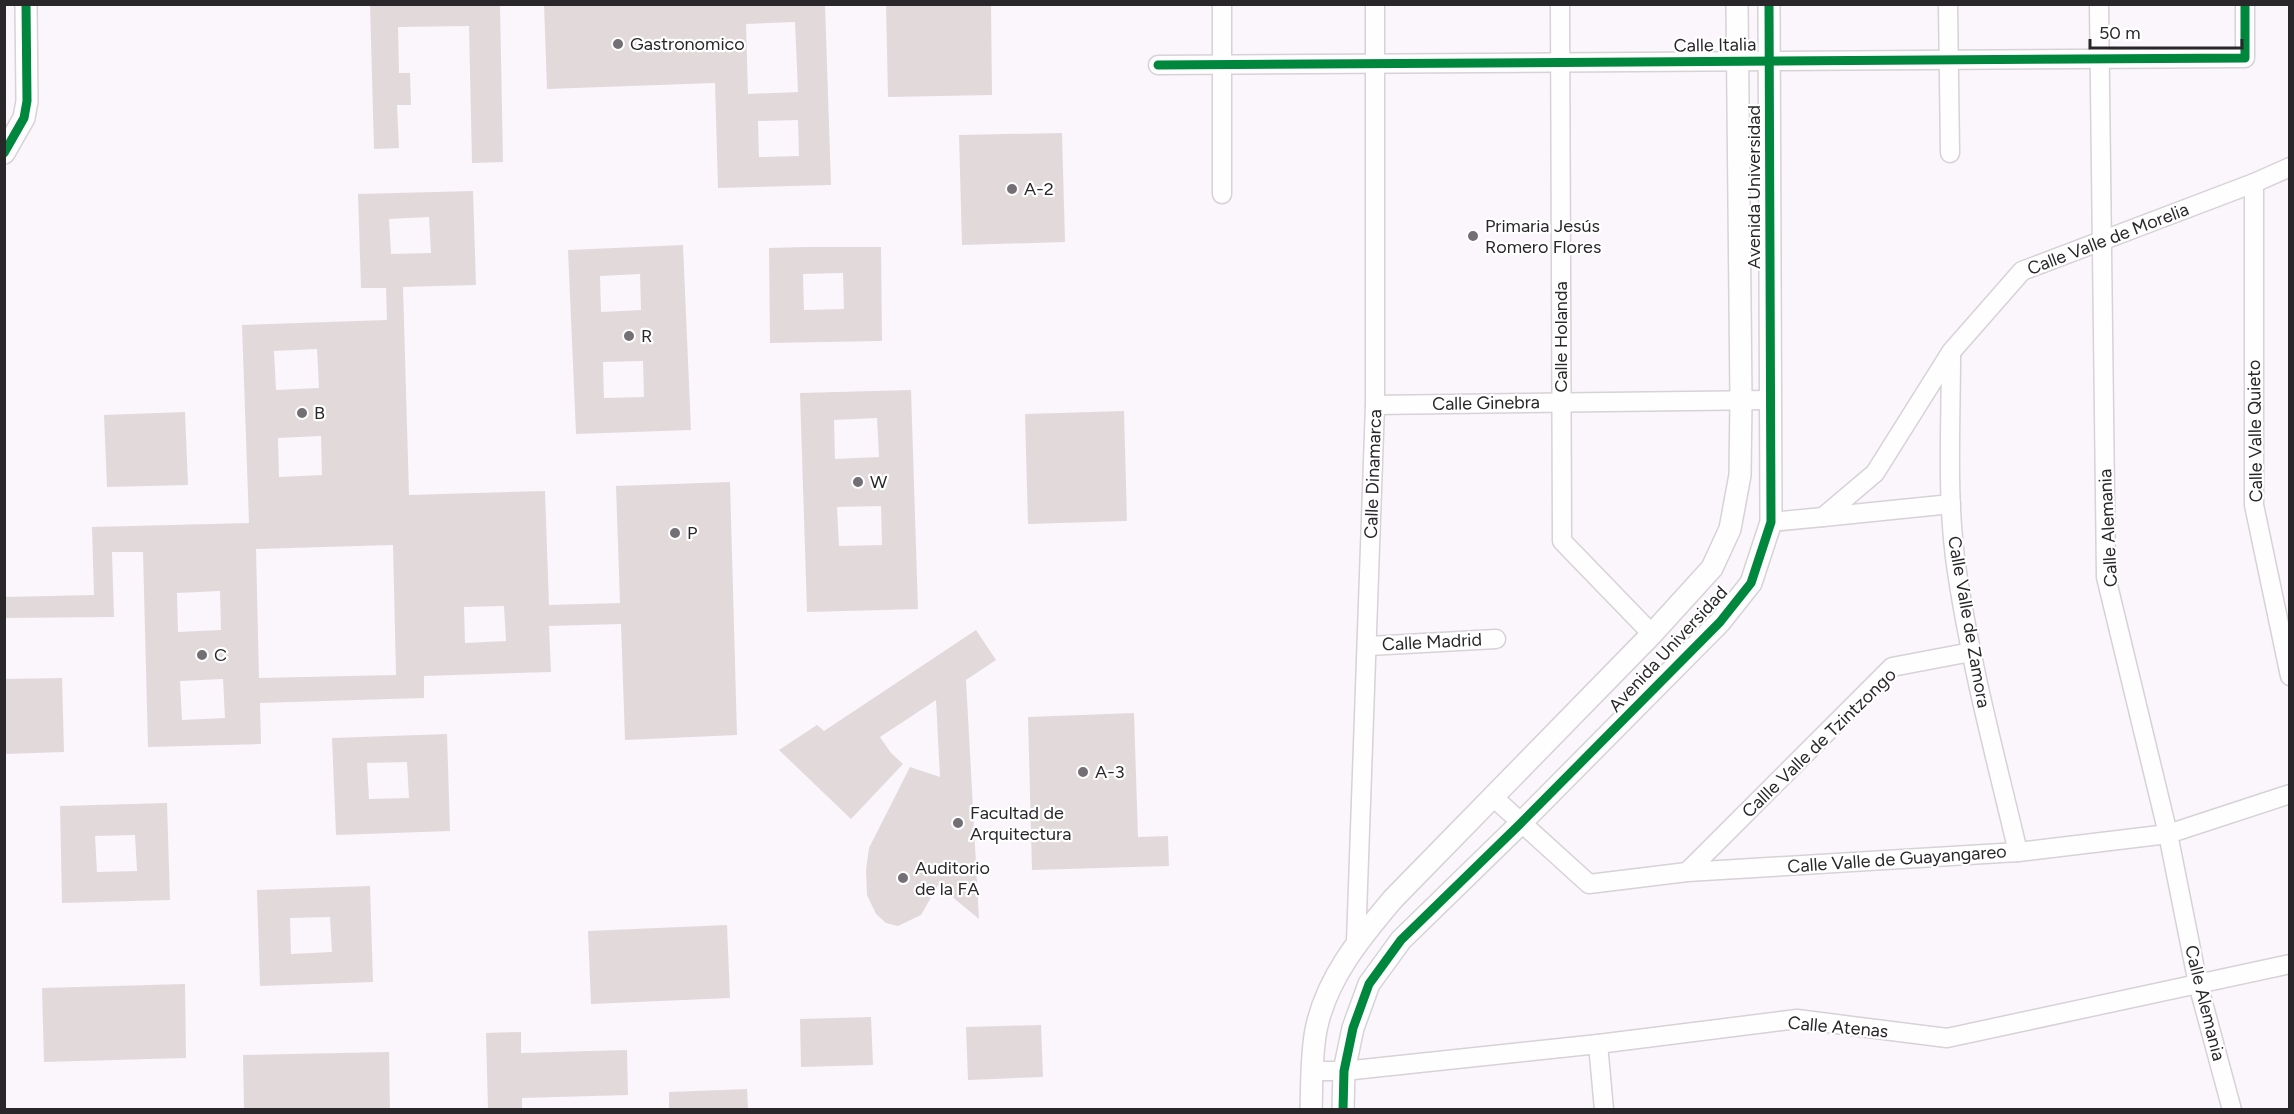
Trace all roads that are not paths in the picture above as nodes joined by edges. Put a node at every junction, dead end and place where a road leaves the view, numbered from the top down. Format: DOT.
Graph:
graph roads {
  1 [pos="26,4"];
  2 [pos="1222,4"];
  3 [pos="1375,4"];
  4 [pos="1560,4"];
  5 [pos="1737,4"];
  6 [pos="1769,4"];
  7 [pos="1948,4"];
  8 [pos="2099,4"];
  9 [pos="2245,4"];
  10 [pos="2100,59"];
  11 [pos="1948,60"];
  12 [pos="1770,61"];
  13 [pos="1737,62"];
  14 [pos="1561,63"];
  15 [pos="1222,64"];
  16 [pos="1374,64"];
  17 [pos="1158,65"];
  18 [pos="4,153"];
  19 [pos="1950,153"];
  20 [pos="2289,167"];
  21 [pos="2254,183"];
  22 [pos="1222,194"];
  23 [pos="2102,239"];
  24 [pos="1951,352"];
  25 [pos="1741,400"];
  26 [pos="1771,400"];
  27 [pos="1561,402"];
  28 [pos="1375,405"];
  29 [pos="1951,504"];
  30 [pos="1823,517"];
  31 [pos="1771,522"];
  32 [pos="1652,634"];
  33 [pos="1496,639"];
  34 [pos="1369,645"];
  35 [pos="1971,652"];
  36 [pos="2289,676"];
  37 [pos="2289,794"];
  38 [pos="1492,796"];
  39 [pos="1520,824"];
  40 [pos="2168,834"];
  41 [pos="2018,852"];
  42 [pos="1687,872"];
  43 [pos="1356,943"];
  44 [pos="2289,964"];
  45 [pos="2198,984"];
  46 [pos="1598,1044"];
  47 [pos="1313,1071"];
  48 [pos="1344,1071"];
  49 [pos="1311,1110"];
  50 [pos="1343,1110"];
  51 [pos="1604,1110"];
  52 [pos="2232,1110"];
  1 -- 18 [label="street"];
  2 -- 15 [label="street"];
  3 -- 16 [label="street, Calle Dinamarca"];
  4 -- 14 [label="street, Calle Holanda"];
  5 -- 13 [label="street, Avenida Universidad"];
  6 -- 12 [label="street, Avenida Universidad"];
  7 -- 11 [label="street"];
  8 -- 10 [label="street, Calle Alemania"];
  9 -- 10 [label="street, Calle Italia"];
  10 -- 11 [label="street, Calle Italia"];
  10 -- 23 [label="street, Calle Alemania"];
  11 -- 12 [label="street, Calle Italia"];
  11 -- 19 [label="street"];
  12 -- 13 [label="street, Calle Italia"];
  12 -- 26 [label="street, Avenida Universidad"];
  13 -- 14 [label="street, Calle Italia"];
  13 -- 25 [label="street, Avenida Universidad"];
  14 -- 16 [label="street, Calle Italia"];
  14 -- 27 [label="street, Calle Holanda"];
  15 -- 16 [label="street, Calle Italia"];
  15 -- 17 [label="street, Calle Italia"];
  15 -- 22 [label="street"];
  16 -- 28 [label="street, Calle Dinamarca"];
  20 -- 21 [label="street, Calle Valle de Morelia"];
  21 -- 23 [label="street, Calle Valle de Morelia"];
  21 -- 36 [label="street, Calle Valle Quieto"];
  23 -- 24 [label="street, Calle Valle de Morelia"];
  23 -- 40 [label="street, Calle Alemania"];
  24 -- 29 [label="street, Calle Valle de Zamora"];
  24 -- 30 [label="street, Calle Valle de Morelia"];
  25 -- 26 [label="street, Calle Ginebra"];
  25 -- 27 [label="street, Calle Ginebra"];
  25 -- 32 [label="street, Avenida Universidad"];
  26 -- 31 [label="street, Avenida Universidad"];
  27 -- 28 [label="street, Calle Ginebra"];
  27 -- 32 [label="street, Calle Holanda"];
  28 -- 34 [label="street, Calle Dinamarca"];
  29 -- 30 [label="street"];
  29 -- 35 [label="street, Calle Valle de Zamora"];
  30 -- 31 [label="street"];
  31 -- 39 [label="street, Avenida Universidad"];
  32 -- 38 [label="street, Avenida Universidad"];
  33 -- 34 [label="street, Calle Madrid"];
  34 -- 43 [label="street, Calle Dinamarca"];
  35 -- 41 [label="street, Calle Valle de Zamora"];
  35 -- 42 [label="street, Callle Valle de Tzintzongo"];
  37 -- 40 [label="street, Calle Valle de Guayangareo"];
  38 -- 39 [label="street, Calle Valle de Guayangareo"];
  38 -- 43 [label="street, Avenida Universidad"];
  39 -- 42 [label="street, Calle Valle de Guayangareo"];
  39 -- 48 [label="street, Avenida Universidad"];
  40 -- 41 [label="street, Calle Valle de Guayangareo"];
  40 -- 45 [label="street, Calle Alemania"];
  41 -- 42 [label="street, Calle Valle de Guayangareo"];
  43 -- 47 [label="street, Avenida Universidad"];
  44 -- 45 [label="street, Calle Atenas"];
  45 -- 46 [label="street, Calle Atenas"];
  45 -- 52 [label="street, Calle Alemania"];
  46 -- 48 [label="street, Calle Atenas"];
  46 -- 51 [label="street"];
  47 -- 48 [label="street, Calle Atenas"];
  47 -- 49 [label="street, Avenida Universidad"];
  48 -- 50 [label="street, Avenida Universidad"];
}
